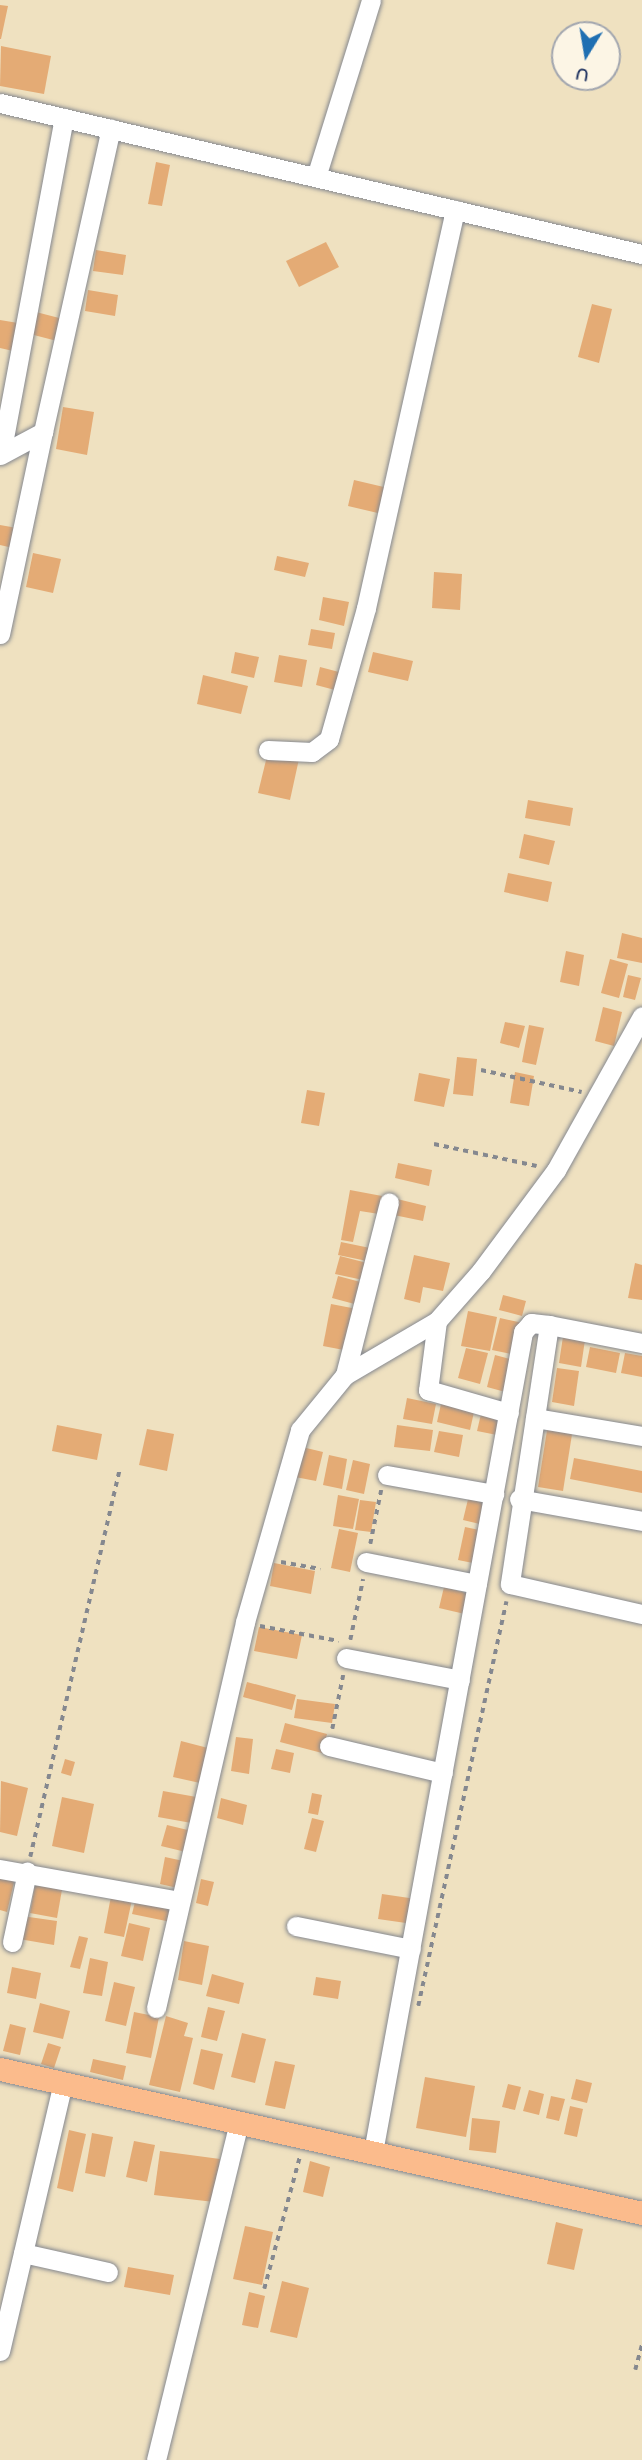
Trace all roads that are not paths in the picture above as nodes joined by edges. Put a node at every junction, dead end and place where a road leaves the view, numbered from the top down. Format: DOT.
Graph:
graph roads {
  1 [pos="371,0"];
  2 [pos="0,103"];
  3 [pos="64,118"];
  4 [pos="111,129"];
  5 [pos="316,177"];
  6 [pos="455,210"];
  7 [pos="642,254"];
  8 [pos="43,432"];
  9 [pos="0,454"];
  10 [pos="0,634"];
  11 [pos="268,750"];
  12 [pos="642,1016"];
  13 [pos="389,1203"];
  14 [pos="437,1321"];
  15 [pos="550,1325"];
  16 [pos="642,1343"];
  17 [pos="345,1376"];
  18 [pos="509,1413"];
  19 [pos="535,1418"];
  20 [pos="642,1436"];
  21 [pos="387,1475"];
  22 [pos="494,1494"];
  23 [pos="519,1499"];
  24 [pos="642,1521"];
  25 [pos="366,1562"];
  26 [pos="477,1584"];
  27 [pos="642,1614"];
  28 [pos="348,1651"];
  29 [pos="460,1680"];
  30 [pos="329,1746"];
  31 [pos="443,1773"];
  32 [pos="0,1869"];
  33 [pos="27,1872"];
  34 [pos="180,1901"];
  35 [pos="296,1926"];
  36 [pos="12,1942"];
  37 [pos="411,1949"];
  38 [pos="156,2008"];
  39 [pos="0,2068"];
  40 [pos="64,2083"];
  41 [pos="239,2122"];
  42 [pos="373,2152"];
  43 [pos="642,2213"];
  44 [pos="23,2253"];
  45 [pos="108,2272"];
  46 [pos="0,2351"];
  47 [pos="156,2460"];
  1 -- 5 [label="street"];
  2 -- 3 [label="street"];
  3 -- 4 [label="street"];
  3 -- 9 [label="street"];
  4 -- 5 [label="street"];
  4 -- 8 [label="street"];
  5 -- 6 [label="street"];
  6 -- 7 [label="street"];
  6 -- 11 [label="street"];
  8 -- 9 [label="street"];
  8 -- 10 [label="street"];
  12 -- 14 [label="street"];
  13 -- 17 [label="street"];
  14 -- 17 [label="street"];
  14 -- 18 [label="street"];
  15 -- 16 [label="street"];
  15 -- 18 [label="street"];
  15 -- 19 [label="street"];
  17 -- 34 [label="street"];
  18 -- 22 [label="street"];
  19 -- 20 [label="street"];
  19 -- 23 [label="street"];
  21 -- 22 [label="street"];
  22 -- 26 [label="street"];
  23 -- 24 [label="street"];
  23 -- 27 [label="street"];
  25 -- 26 [label="street"];
  26 -- 29 [label="street"];
  28 -- 29 [label="street"];
  29 -- 31 [label="street"];
  30 -- 31 [label="street"];
  31 -- 37 [label="street"];
  32 -- 33 [label="street"];
  33 -- 34 [label="street"];
  33 -- 36 [label="street"];
  34 -- 38 [label="street"];
  35 -- 37 [label="street"];
  37 -- 42 [label="street"];
  39 -- 40 [label="main road"];
  40 -- 41 [label="main road"];
  40 -- 44 [label="street"];
  41 -- 42 [label="main road"];
  41 -- 47 [label="street"];
  42 -- 43 [label="main road"];
  44 -- 45 [label="street"];
  44 -- 46 [label="street"];
}
